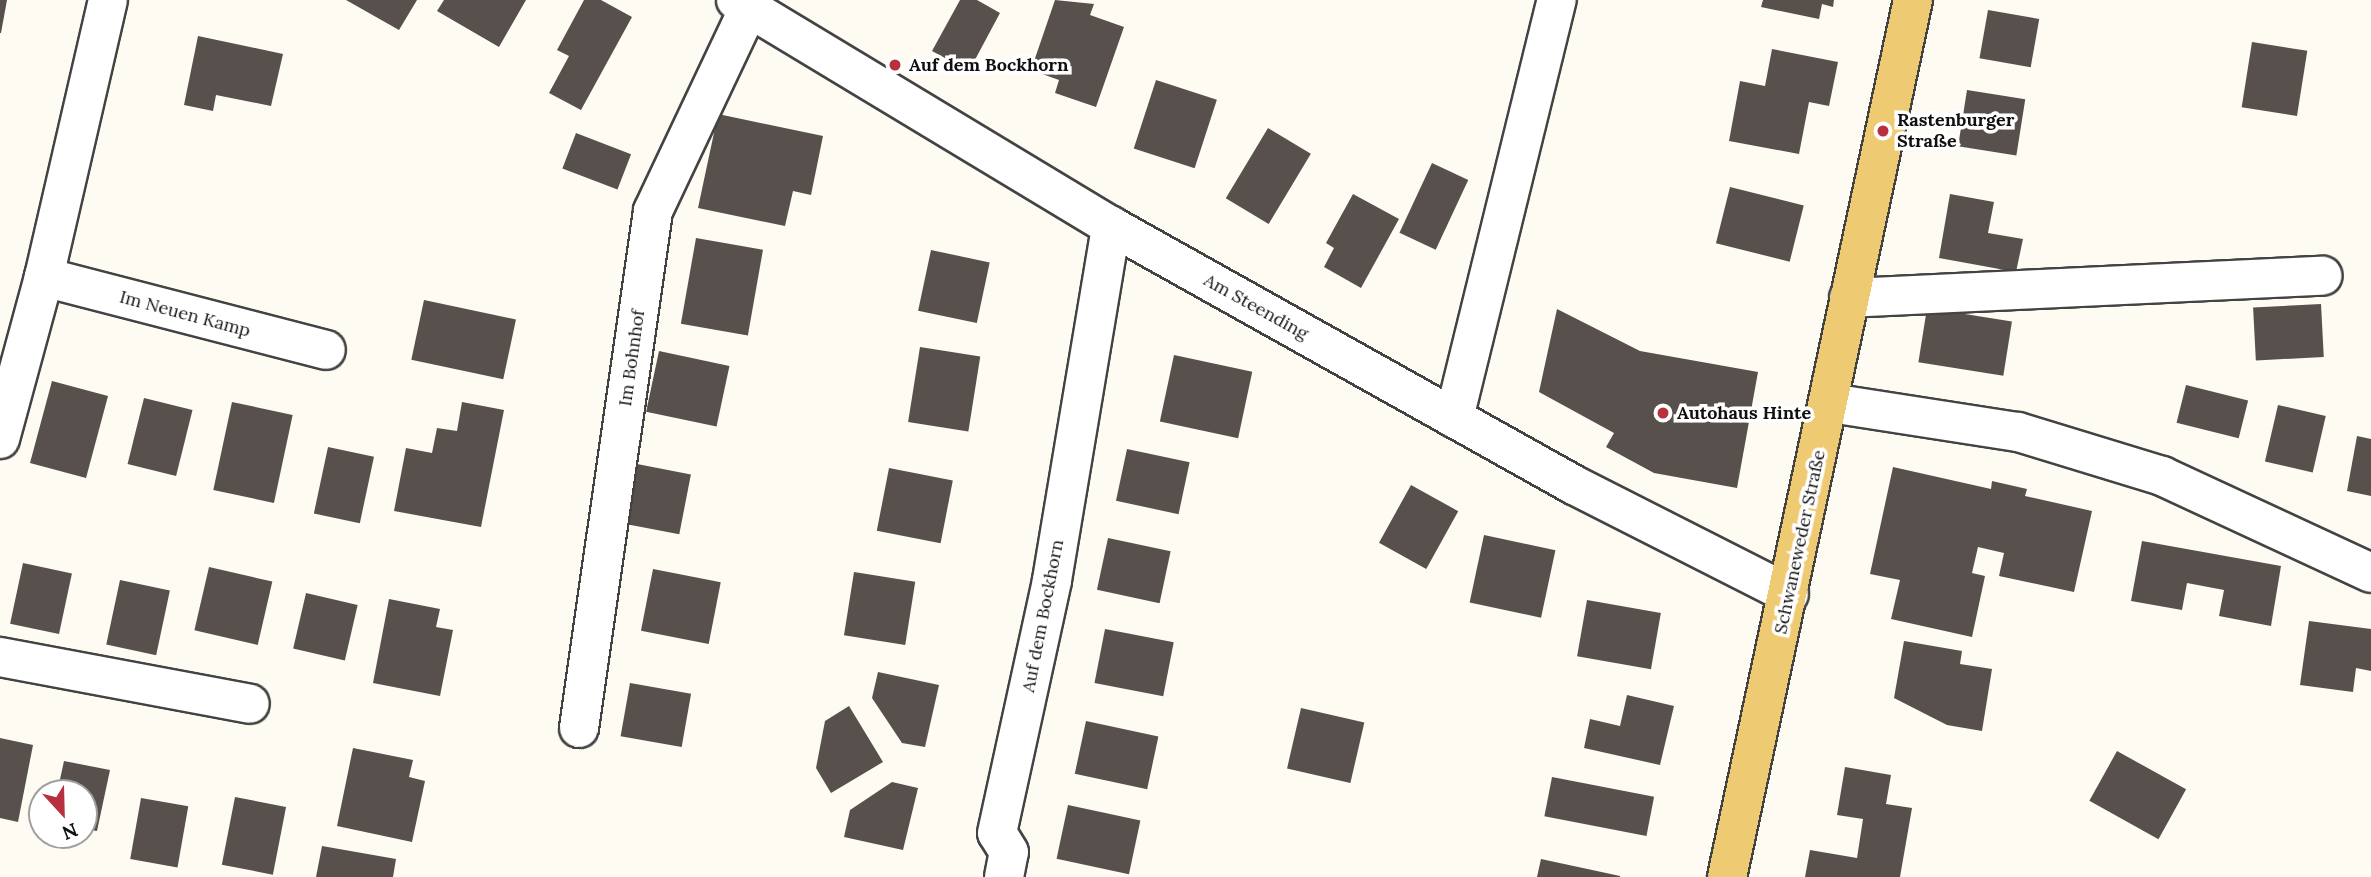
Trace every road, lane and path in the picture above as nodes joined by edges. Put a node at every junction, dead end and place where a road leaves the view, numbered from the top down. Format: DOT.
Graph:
graph roads {
  1 [pos="107,0"];
  2 [pos="1557,0"];
  3 [pos="1913,0"];
  4 [pos="743,4"];
  5 [pos="1111,226"];
  6 [pos="2322,276"];
  7 [pos="44,277"];
  8 [pos="1849,299"];
  9 [pos="326,350"];
  10 [pos="1830,403"];
  11 [pos="1454,418"];
  12 [pos="0,439"];
  13 [pos="2371,573"];
  14 [pos="1789,594"];
  15 [pos="0,657"];
  16 [pos="250,705"];
  17 [pos="579,728"];
  18 [pos="1004,877"];
  19 [pos="1727,877"];
  1 -- 7 [label="street"];
  2 -- 11 [label="street"];
  3 -- 8 [label="main road, Schwaneweder Straße"];
  4 -- 5 [label="street, Am Steending"];
  4 -- 17 [label="street, Im Bohnhof"];
  5 -- 11 [label="street, Am Steending"];
  5 -- 18 [label="street, Auf dem Bockhorn"];
  6 -- 8 [label="street"];
  7 -- 9 [label="street, Im Neuen Kamp"];
  7 -- 12 [label="street"];
  8 -- 10 [label="main road, Schwaneweder Straße"];
  10 -- 13 [label="street"];
  10 -- 14 [label="main road, Schwaneweder Straße"];
  11 -- 14 [label="street, Am Steending"];
  14 -- 19 [label="main road, Schwaneweder Straße"];
  15 -- 16 [label="street"];
}
